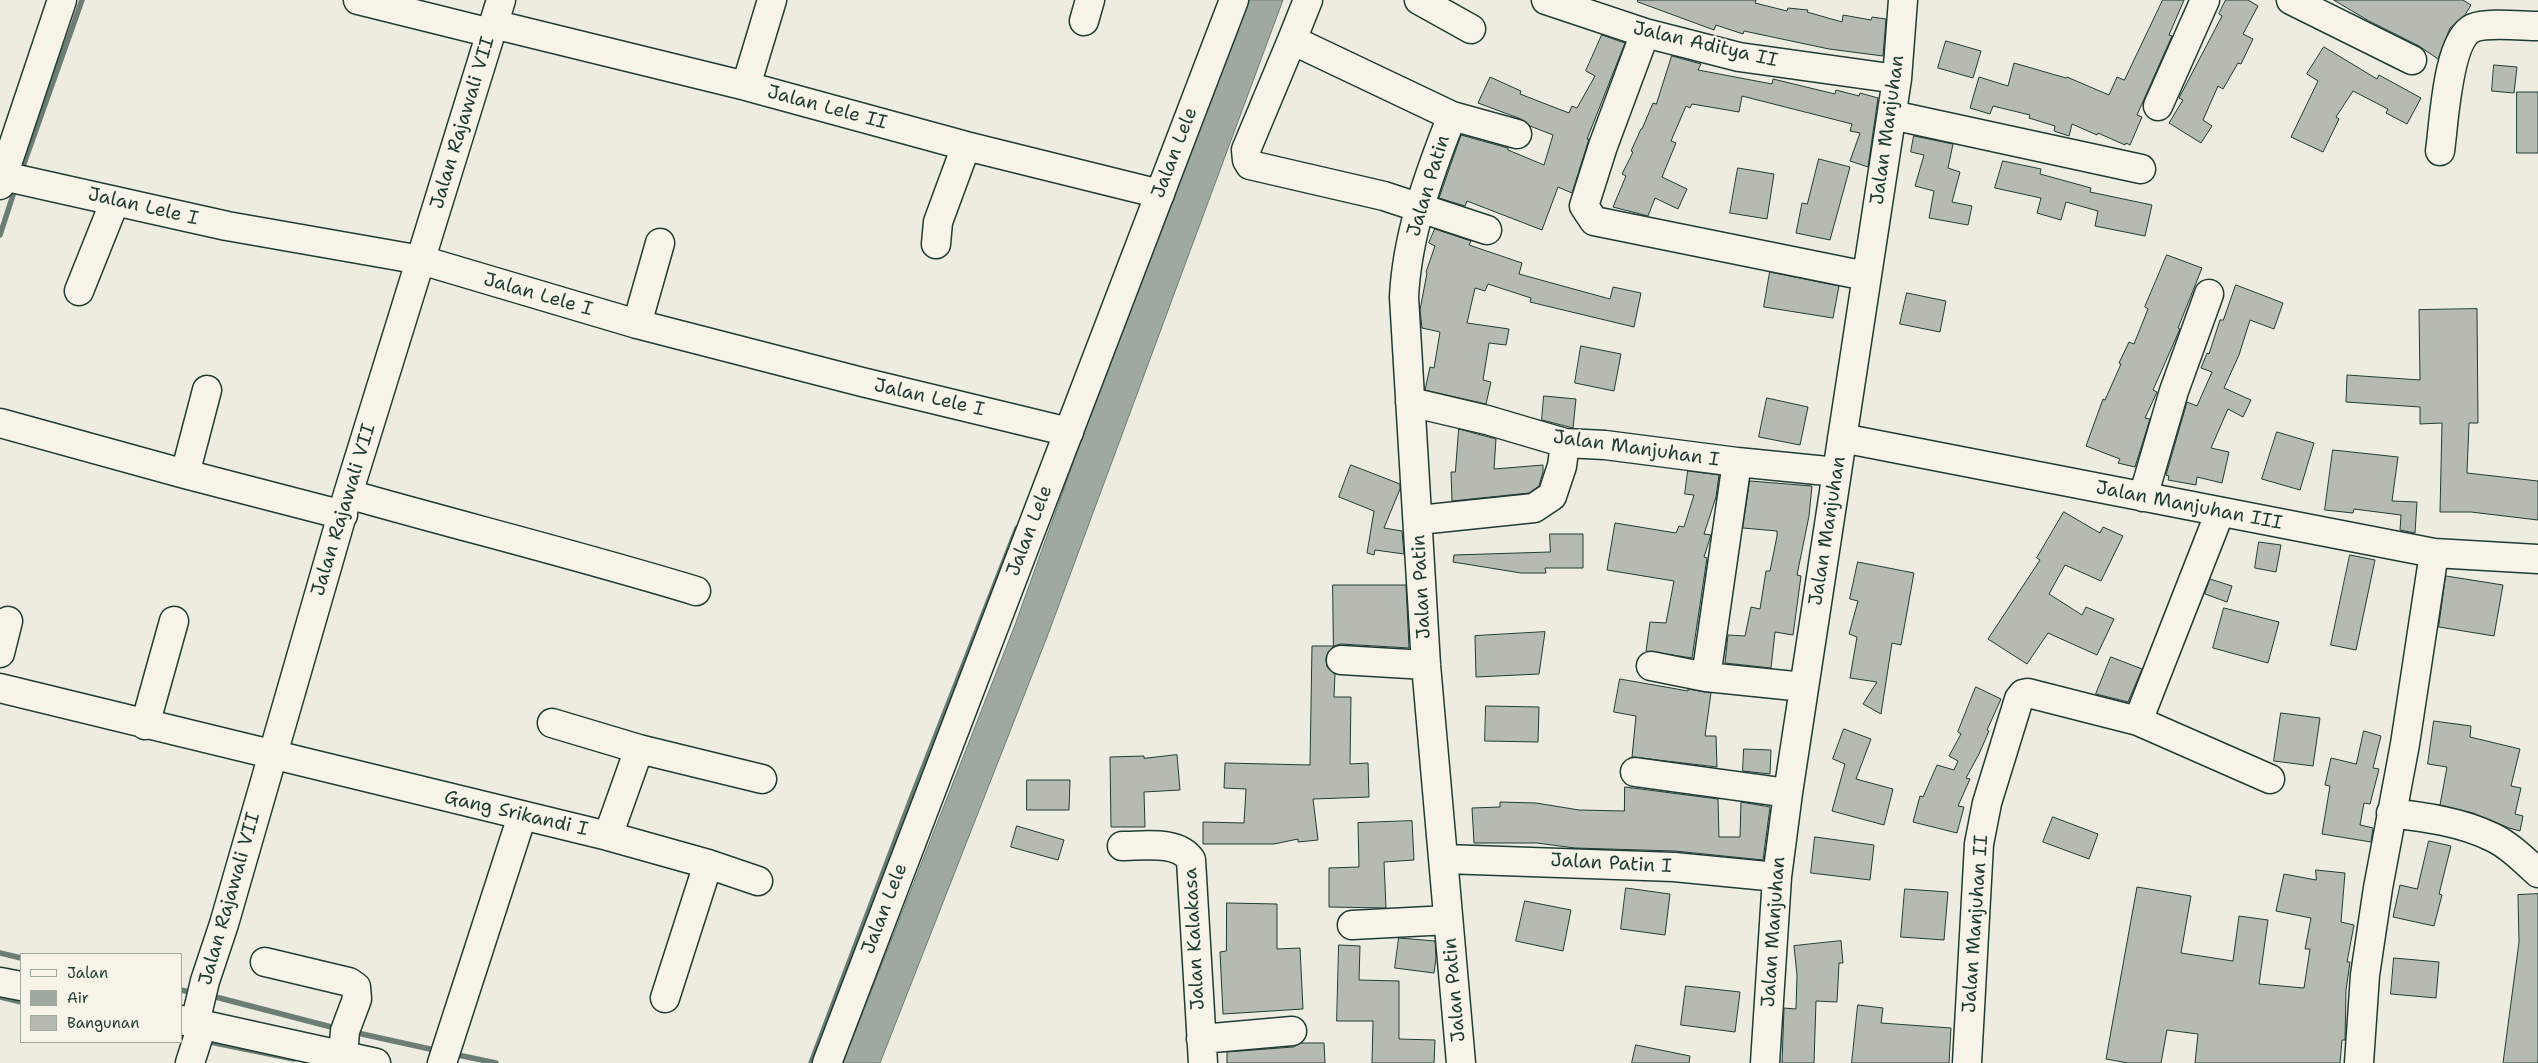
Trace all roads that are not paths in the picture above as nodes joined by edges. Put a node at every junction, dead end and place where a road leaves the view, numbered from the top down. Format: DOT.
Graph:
graph roads {
  1 [pos="62,0"];
  2 [pos="358,0"];
  3 [pos="772,0"];
  4 [pos="1234,0"];
  5 [pos="1308,0"];
  6 [pos="1419,0"];
  7 [pos="1546,0"];
  8 [pos="1903,0"];
  9 [pos="2205,0"];
  10 [pos="2291,0"];
  11 [pos="495,19"];
  12 [pos="2538,26"];
  13 [pos="1471,28"];
  14 [pos="1644,33"];
  15 [pos="1292,40"];
  16 [pos="2412,60"];
  17 [pos="1897,79"];
  18 [pos="746,86"];
  19 [pos="2158,106"];
  20 [pos="1892,115"];
  21 [pos="1452,116"];
  22 [pos="1517,134"];
  23 [pos="966,146"];
  24 [pos="2440,151"];
  25 [pos="2141,169"];
  26 [pos="2,180"];
  27 [pos="1160,194"];
  28 [pos="115,201"];
  29 [pos="1420,208"];
  30 [pos="1487,230"];
  31 [pos="660,242"];
  32 [pos="936,244"];
  33 [pos="421,260"];
  34 [pos="1866,276"];
  35 [pos="79,291"];
  36 [pos="2209,294"];
  37 [pos="637,324"];
  38 [pos="207,390"];
  39 [pos="1410,402"];
  40 [pos="2,429"];
  41 [pos="1069,432"];
  42 [pos="1842,438"];
  43 [pos="1565,443"];
  44 [pos="1737,462"];
  45 [pos="1837,472"];
  46 [pos="185,474"];
  47 [pos="2143,497"];
  48 [pos="345,504"];
  49 [pos="2220,512"];
  50 [pos="1419,520"];
  51 [pos="2434,553"];
  52 [pos="2538,559"];
  53 [pos="696,591"];
  54 [pos="174,621"];
  55 [pos="8,622"];
  56 [pos="0,654"];
  57 [pos="1341,660"];
  58 [pos="1426,665"];
  59 [pos="1651,666"];
  60 [pos="1706,677"];
  61 [pos="1804,687"];
  62 [pos="0,688"];
  63 [pos="2138,721"];
  64 [pos="552,723"];
  65 [pos="145,725"];
  66 [pos="639,749"];
  67 [pos="272,754"];
  68 [pos="1635,772"];
  69 [pos="762,779"];
  70 [pos="2270,779"];
  71 [pos="1788,793"];
  72 [pos="2391,813"];
  73 [pos="522,816"];
  74 [pos="608,836"];
  75 [pos="1122,846"];
  76 [pos="1445,859"];
  77 [pos="708,864"];
  78 [pos="2538,873"];
  79 [pos="1777,878"];
  80 [pos="758,881"];
  81 [pos="1448,920"];
  82 [pos="1352,925"];
  83 [pos="265,962"];
  84 [pos="0,982"];
  85 [pos="20,986"];
  86 [pos="665,998"];
  87 [pos="197,1010"];
  88 [pos="1292,1031"];
  89 [pos="345,1037"];
  90 [pos="1202,1051"];
  91 [pos="445,1056"];
  92 [pos="190,1063"];
  93 [pos="374,1063"];
  94 [pos="827,1063"];
  95 [pos="1462,1063"];
  96 [pos="1765,1063"];
  97 [pos="1967,1063"];
  98 [pos="2359,1063"];
  1 -- 26 [label="street"];
  2 -- 11 [label="street, Jalan Lele II"];
  3 -- 18 [label="street"];
  4 -- 27 [label="street, Jalan Lele"];
  5 -- 15 [label="street"];
  6 -- 13 [label="street"];
  7 -- 14 [label="street, Jalan Aditya II"];
  8 -- 17 [label="street, Jalan Manjuhan"];
  9 -- 19 [label="street"];
  10 -- 16 [label="street"];
  11 -- 18 [label="street, Jalan Lele II"];
  11 -- 33 [label="street, Jalan Rajawali VII"];
  12 -- 24 [label="street"];
  14 -- 17 [label="street, Jalan Aditya II"];
  14 -- 34 [label="street"];
  15 -- 21 [label="street"];
  15 -- 29 [label="street"];
  17 -- 20 [label="street, Jalan Manjuhan"];
  18 -- 23 [label="street, Jalan Lele II"];
  20 -- 25 [label="street"];
  20 -- 34 [label="street, Jalan Manjuhan"];
  21 -- 22 [label="street"];
  21 -- 29 [label="street, Jalan Patin"];
  23 -- 27 [label="street, Jalan Lele II"];
  23 -- 32 [label="street"];
  26 -- 28 [label="street, Jalan Lele I"];
  27 -- 41 [label="street, Jalan Lele"];
  28 -- 33 [label="street, Jalan Lele I"];
  28 -- 35 [label="street"];
  29 -- 30 [label="street"];
  29 -- 39 [label="street, Jalan Patin"];
  31 -- 37 [label="street"];
  33 -- 37 [label="street, Jalan Lele I"];
  33 -- 48 [label="street, Jalan Rajawali VII"];
  34 -- 42 [label="street, Jalan Manjuhan"];
  36 -- 47 [label="street"];
  37 -- 41 [label="street, Jalan Lele I"];
  38 -- 46 [label="street"];
  39 -- 43 [label="street, Jalan Manjuhan I"];
  39 -- 50 [label="street, Jalan Patin"];
  40 -- 46 [label="street"];
  41 -- 94 [label="street, Jalan Lele"];
  42 -- 45 [label="street, Jalan Manjuhan"];
  42 -- 47 [label="street, Jalan Manjuhan III"];
  43 -- 44 [label="street, Jalan Manjuhan I"];
  43 -- 50 [label="street"];
  44 -- 45 [label="street, Jalan Manjuhan I"];
  44 -- 60 [label="street"];
  45 -- 61 [label="street, Jalan Manjuhan"];
  46 -- 48 [label="street"];
  47 -- 49 [label="street, Jalan Manjuhan III"];
  48 -- 53 [label="street"];
  48 -- 67 [label="street, Jalan Rajawali VII"];
  49 -- 51 [label="street, Jalan Manjuhan III"];
  49 -- 63 [label="street"];
  50 -- 58 [label="street, Jalan Patin"];
  51 -- 52 [label="street, Jalan Manjuhan III"];
  51 -- 72 [label="street"];
  54 -- 65 [label="street"];
  55 -- 56 [label="street"];
  57 -- 58 [label="street"];
  58 -- 76 [label="street, Jalan Patin"];
  59 -- 60 [label="street"];
  60 -- 61 [label="street"];
  61 -- 71 [label="street, Jalan Manjuhan"];
  62 -- 65 [label="street, Gang Srikandi I"];
  63 -- 70 [label="street, Jalan Manjuhan II"];
  63 -- 97 [label="street, Jalan Manjuhan II"];
  64 -- 66 [label="street"];
  65 -- 67 [label="street, Gang Srikandi I"];
  66 -- 69 [label="street"];
  66 -- 74 [label="street"];
  67 -- 73 [label="street, Gang Srikandi I"];
  67 -- 87 [label="street, Jalan Rajawali VII"];
  68 -- 71 [label="street"];
  71 -- 79 [label="street, Jalan Manjuhan"];
  72 -- 78 [label="street"];
  72 -- 98 [label="street"];
  73 -- 74 [label="street, Gang Srikandi I"];
  73 -- 91 [label="street"];
  74 -- 77 [label="street, Gang Srikandi I"];
  75 -- 90 [label="street, Jalan Kalakasa"];
  76 -- 79 [label="street, Jalan Patin I"];
  76 -- 81 [label="street, Jalan Patin"];
  77 -- 80 [label="street, Gang Srikandi I"];
  77 -- 86 [label="street"];
  79 -- 96 [label="street, Jalan Manjuhan"];
  81 -- 82 [label="street"];
  81 -- 95 [label="street, Jalan Patin"];
  83 -- 89 [label="street"];
  84 -- 85 [label="street"];
  87 -- 89 [label="street"];
  87 -- 92 [label="street, Jalan Rajawali VII"];
  88 -- 90 [label="street"];
  89 -- 93 [label="street"];
}
